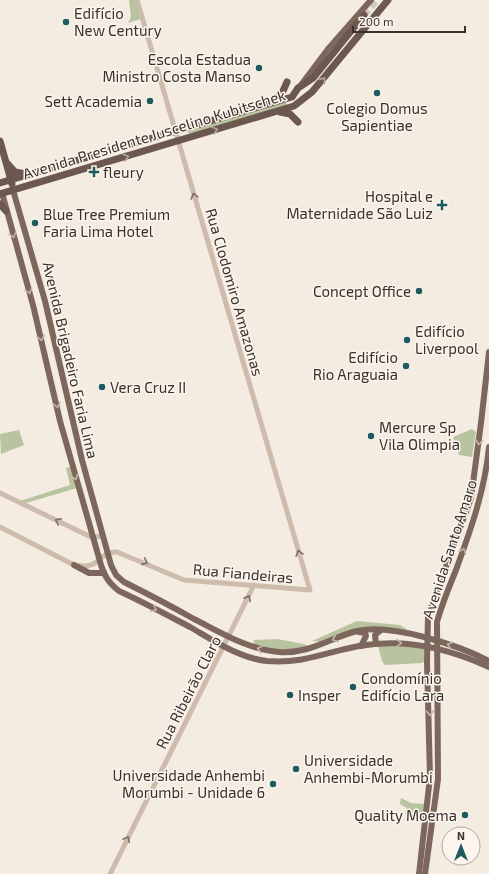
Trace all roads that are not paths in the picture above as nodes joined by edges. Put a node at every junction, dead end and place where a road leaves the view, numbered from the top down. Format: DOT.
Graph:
graph roads {
  1 [pos="137,0"];
  2 [pos="371,0"];
  3 [pos="388,0"];
  4 [pos="364,15"];
  5 [pos="287,82"];
  6 [pos="298,88"];
  7 [pos="273,102"];
  8 [pos="276,112"];
  9 [pos="298,122"];
  10 [pos="175,130"];
  11 [pos="0,141"];
  12 [pos="178,141"];
  13 [pos="5,161"];
  14 [pos="31,174"];
  15 [pos="10,180"];
  16 [pos="0,184"];
  17 [pos="13,190"];
  18 [pos="1,194"];
  19 [pos="0,204"];
  20 [pos="6,212"];
  21 [pos="32,255"];
  22 [pos="19,257"];
  23 [pos="489,352"];
  24 [pos="49,372"];
  25 [pos="64,386"];
  26 [pos="489,447"];
  27 [pos="476,460"];
  28 [pos="488,462"];
  29 [pos="0,493"];
  30 [pos="0,527"];
  31 [pos="103,535"];
  32 [pos="93,538"];
  33 [pos="108,552"];
  34 [pos="99,560"];
  35 [pos="74,565"];
  36 [pos="104,573"];
  37 [pos="254,585"];
  38 [pos="310,590"];
  39 [pos="385,630"];
  40 [pos="355,632"];
  41 [pos="229,637"];
  42 [pos="427,639"];
  43 [pos="376,644"];
  44 [pos="437,645"];
  45 [pos="224,646"];
  46 [pos="361,646"];
  47 [pos="427,646"];
  48 [pos="489,661"];
  49 [pos="489,667"];
  50 [pos="110,874"];
  51 [pos="419,874"];
  52 [pos="425,874"];
  1 -- 10 [label="street, Rua Clodomiro Amazonas"];
  2 -- 6 [label="main road, Avenida Presidente Juscelino Kubitschek"];
  8 -- 3 [label="highway, Avenida Presidente Juscelino Kubitschek, one-way"];
  4 -- 6 [label="highway"];
  5 -- 7 [label="highway"];
  6 -- 7 [label="highway, Avenida Presidente Juscelino Kubitschek"];
  7 -- 10 [label="highway, Avenida Presidente Juscelino Kubitschek"];
  8 -- 9 [label="highway"];
  12 -- 8 [label="highway, Avenida Presidente Juscelino Kubitschek, one-way"];
  10 -- 12 [label="street, Rua Clodomiro Amazonas"];
  10 -- 14 [label="highway, Avenida Presidente Juscelino Kubitschek"];
  11 -- 13 [label="highway, Avenida Brigadeiro Faria Lima"];
  17 -- 12 [label="highway, Avenida Presidente Juscelino Kubitschek, one-way"];
  38 -- 12 [label="street, Rua Clodomiro Amazonas, one-way"];
  13 -- 14 [label="highway"];
  13 -- 15 [label="highway, Avenida Brigadeiro Faria Lima"];
  14 -- 15 [label="highway, Avenida Presidente Juscelino Kubitschek"];
  15 -- 16 [label="highway, Avenida Presidente Juscelino Kubitschek"];
  15 -- 17 [label="highway, Avenida Brigadeiro Faria Lima"];
  16 -- 18 [label="highway, Avenida Brigadeiro Faria Lima"];
  17 -- 18 [label="highway, Avenida Presidente Juscelino Kubitschek"];
  17 -- 21 [label="main road, Avenida Brigadeiro Faria Lima"];
  18 -- 20 [label="main road, Avenida Brigadeiro Faria Lima"];
  19 -- 20 [label="highway"];
  20 -- 22 [label="main road, Avenida Brigadeiro Faria Lima, one-way"];
  21 -- 22 [label="main road"];
  21 -- 25 [label="main road, Avenida Brigadeiro Faria Lima"];
  22 -- 24 [label="main road, Avenida Brigadeiro Faria Lima, one-way"];
  23 -- 27 [label="main road, Avenida Santo Amaro, one-way"];
  24 -- 25 [label="main road"];
  24 -- 32 [label="main road, Avenida Brigadeiro Faria Lima, one-way"];
  25 -- 31 [label="main road, Avenida Brigadeiro Faria Lima"];
  26 -- 28 [label="main road, Avenida Santo Amaro"];
  27 -- 28 [label="street"];
  27 -- 42 [label="main road, Avenida Santo Amaro"];
  44 -- 28 [label="main road, Avenida Santo Amaro, one-way"];
  32 -- 29 [label="street, one-way"];
  30 -- 35 [label="street"];
  31 -- 32 [label="street"];
  31 -- 33 [label="main road, Avenida Brigadeiro Faria Lima"];
  32 -- 34 [label="main road, Avenida Brigadeiro Faria Lima"];
  33 -- 34 [label="street"];
  33 -- 37 [label="street, Rua Fiandeiras, one-way"];
  33 -- 41 [label="main road, Avenida Brigadeiro Faria Lima"];
  34 -- 35 [label="street"];
  34 -- 36 [label="main road, Avenida Brigadeiro Faria Lima"];
  35 -- 36 [label="main road"];
  36 -- 45 [label="main road, Avenida Brigadeiro Faria Lima, one-way"];
  37 -- 38 [label="street, Rua Fiandeiras"];
  41 -- 37 [label="street, Rua Ribeirão Claro, one-way"];
  39 -- 40 [label="main road"];
  39 -- 42 [label="main road"];
  39 -- 43 [label="main road"];
  40 -- 41 [label="main road, one-way"];
  40 -- 46 [label="main road"];
  41 -- 45 [label="street, Rua Ribeirão Claro"];
  42 -- 44 [label="main road"];
  42 -- 47 [label="main road, Avenida Santo Amaro"];
  43 -- 46 [label="main road, Avenida Brigadeiro Faria Lima"];
  43 -- 47 [label="main road, Avenida Brigadeiro Faria Lima, one-way"];
  44 -- 47 [label="main road, Avenida Brigadeiro Faria Lima"];
  48 -- 44 [label="main road, one-way"];
  44 -- 49 [label="main road"];
  44 -- 52 [label="main road, Avenida Santo Amaro"];
  45 -- 46 [label="main road, Avenida Brigadeiro Faria Lima"];
  50 -- 45 [label="street, Rua Ribeirão Claro, one-way"];
  47 -- 51 [label="main road, Avenida Santo Amaro, one-way"];
}
